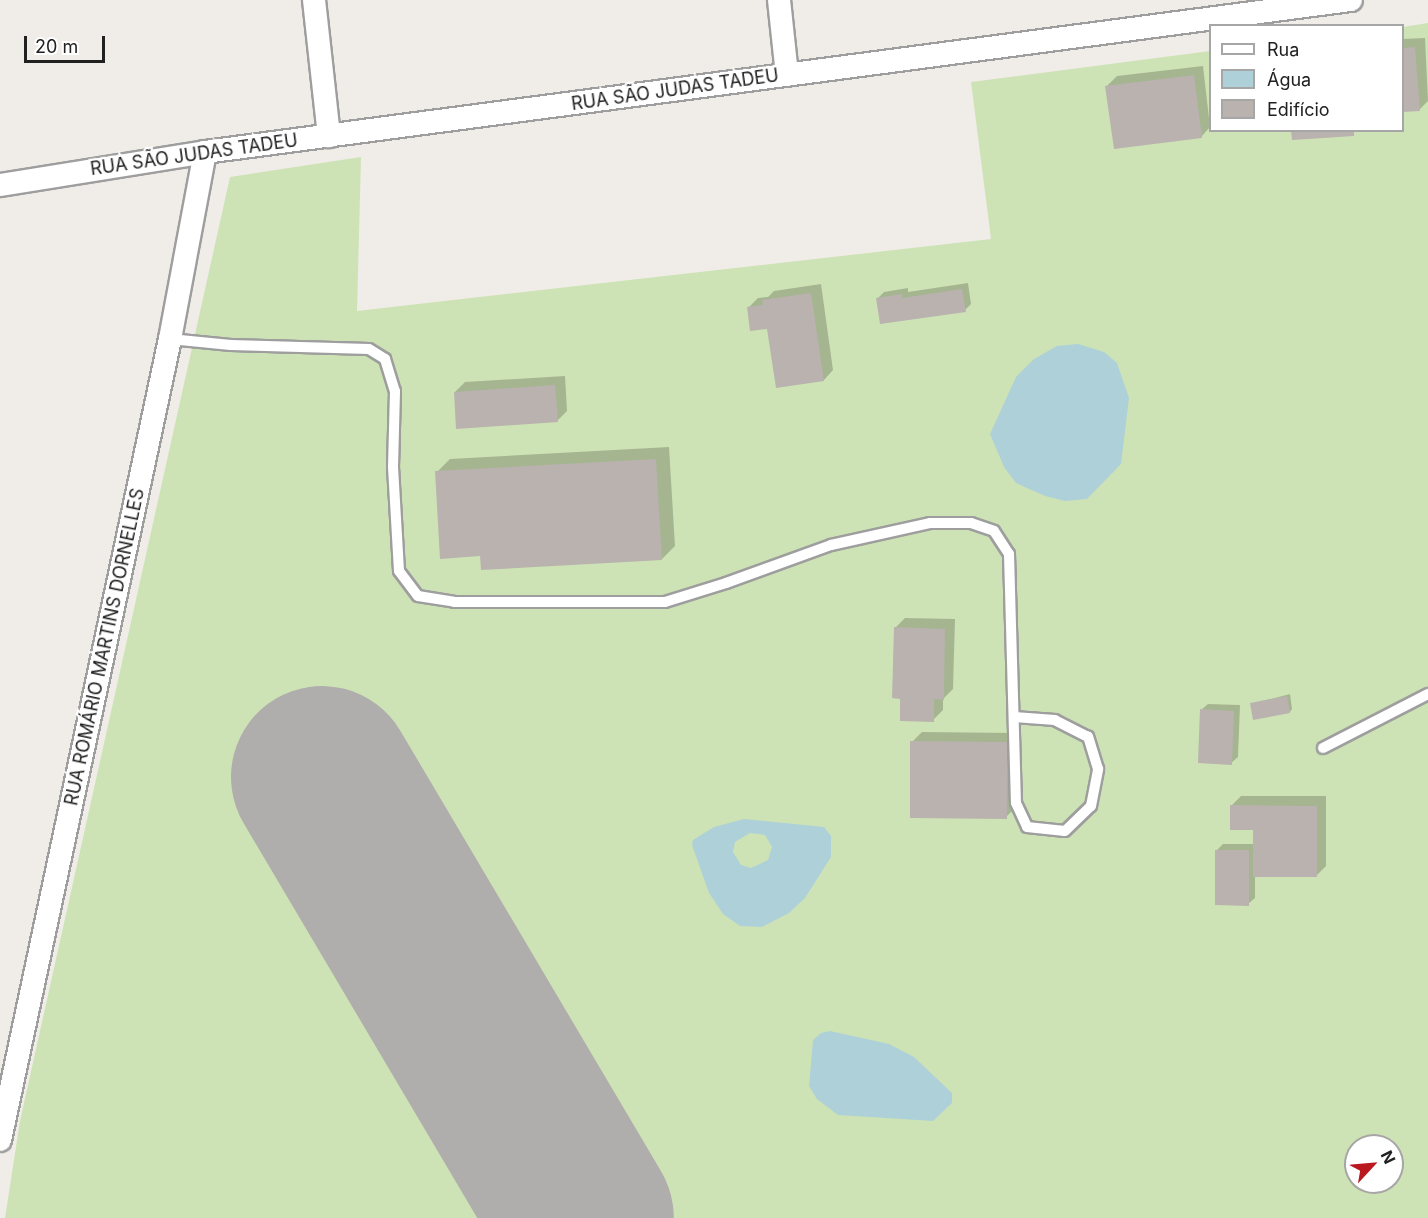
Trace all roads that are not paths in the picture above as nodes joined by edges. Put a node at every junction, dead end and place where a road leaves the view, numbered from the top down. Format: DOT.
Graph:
graph roads {
  1 [pos="314,0"];
  2 [pos="779,0"];
  3 [pos="1351,0"];
  4 [pos="787,75"];
  5 [pos="329,136"];
  6 [pos="206,152"];
  7 [pos="0,185"];
  8 [pos="170,339"];
  9 [pos="1428,694"];
  10 [pos="1014,717"];
  11 [pos="1323,748"];
  12 [pos="0,1140"];
  1 -- 5 [label="street"];
  2 -- 4 [label="street"];
  3 -- 4 [label="street, RUA SÃO JUDAS TADEU"];
  4 -- 5 [label="street, RUA SÃO JUDAS TADEU"];
  5 -- 6 [label="street, RUA SÃO JUDAS TADEU"];
  6 -- 7 [label="street, RUA SÃO JUDAS TADEU"];
  6 -- 8 [label="street, RUA ROMÁRIO MARTINS DORNELLES"];
  8 -- 10 [label="lane"];
  8 -- 12 [label="street, RUA ROMÁRIO MARTINS DORNELLES"];
  9 -- 11 [label="lane"];
  10 -- 10 [label="lane"];
}
